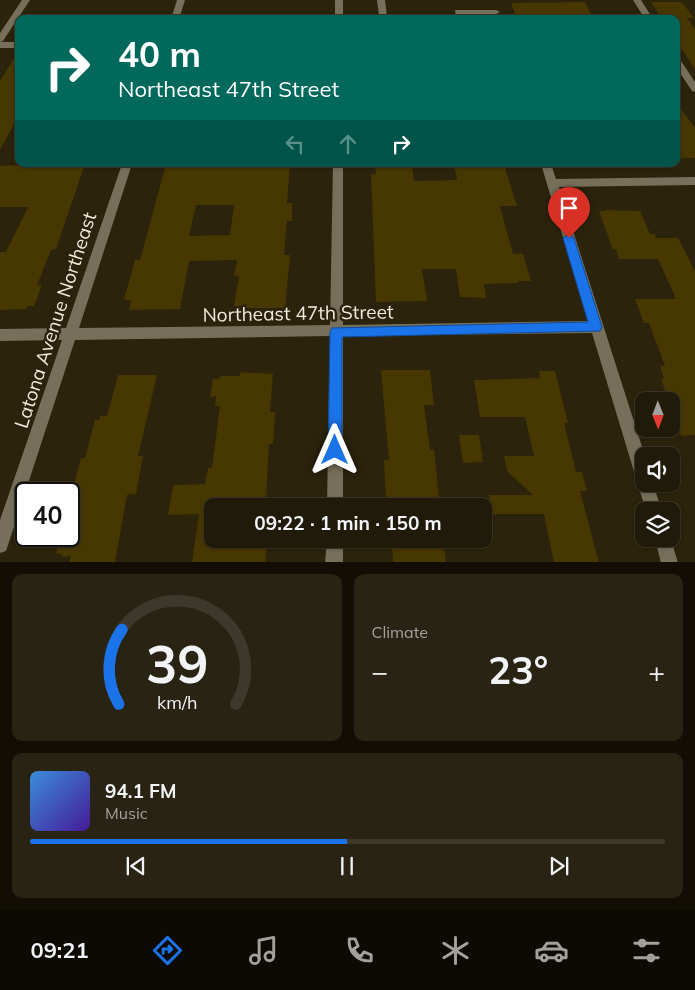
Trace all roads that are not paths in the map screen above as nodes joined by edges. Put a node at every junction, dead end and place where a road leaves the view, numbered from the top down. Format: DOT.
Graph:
graph roads {
  1 [pos="26,0"];
  2 [pos="181,0"];
  3 [pos="339,0"];
  4 [pos="382,0"];
  5 [pos="637,0"];
  6 [pos="492,1"];
  7 [pos="176,15"];
  8 [pos="339,15"];
  9 [pos="383,15"];
  10 [pos="459,15"];
  11 [pos="497,15"];
  12 [pos="646,15"];
  13 [pos="5,25"];
  14 [pos="0,39"];
  15 [pos="0,45"];
  16 [pos="15,45"];
  17 [pos="680,66"];
  18 [pos="695,89"];
  19 [pos="126,167"];
  20 [pos="338,167"];
  21 [pos="547,167"];
  22 [pos="695,181"];
  23 [pos="552,183"];
  24 [pos="596,327"];
  25 [pos="336,332"];
  26 [pos="70,334"];
  27 [pos="0,336"];
  28 [pos="635,450"];
  29 [pos="335,498"];
  30 [pos="0,546"];
  31 [pos="665,547"];
  32 [pos="334,548"];
  33 [pos="334,562"];
  34 [pos="670,562"];
  1 -- 13 [label="street"];
  2 -- 7 [label="street"];
  3 -- 8 [label="street"];
  4 -- 9 [label="street"];
  5 -- 12 [label="street"];
  6 -- 11 [label="street"];
  10 -- 11 [label="street"];
  13 -- 14 [label="street"];
  15 -- 16 [label="street"];
  17 -- 18 [label="street"];
  19 -- 26 [label="street, Latona Avenue Northeast"];
  20 -- 25 [label="street"];
  21 -- 23 [label="street"];
  22 -- 23 [label="street"];
  23 -- 24 [label="street"];
  24 -- 25 [label="street, Northeast 47th Street"];
  24 -- 28 [label="street"];
  25 -- 26 [label="street, Northeast 47th Street"];
  25 -- 29 [label="street"];
  26 -- 27 [label="street, Northeast 47th Street"];
  26 -- 30 [label="street, Latona Avenue Northeast"];
  31 -- 34 [label="street"];
  32 -- 33 [label="street"];
}
